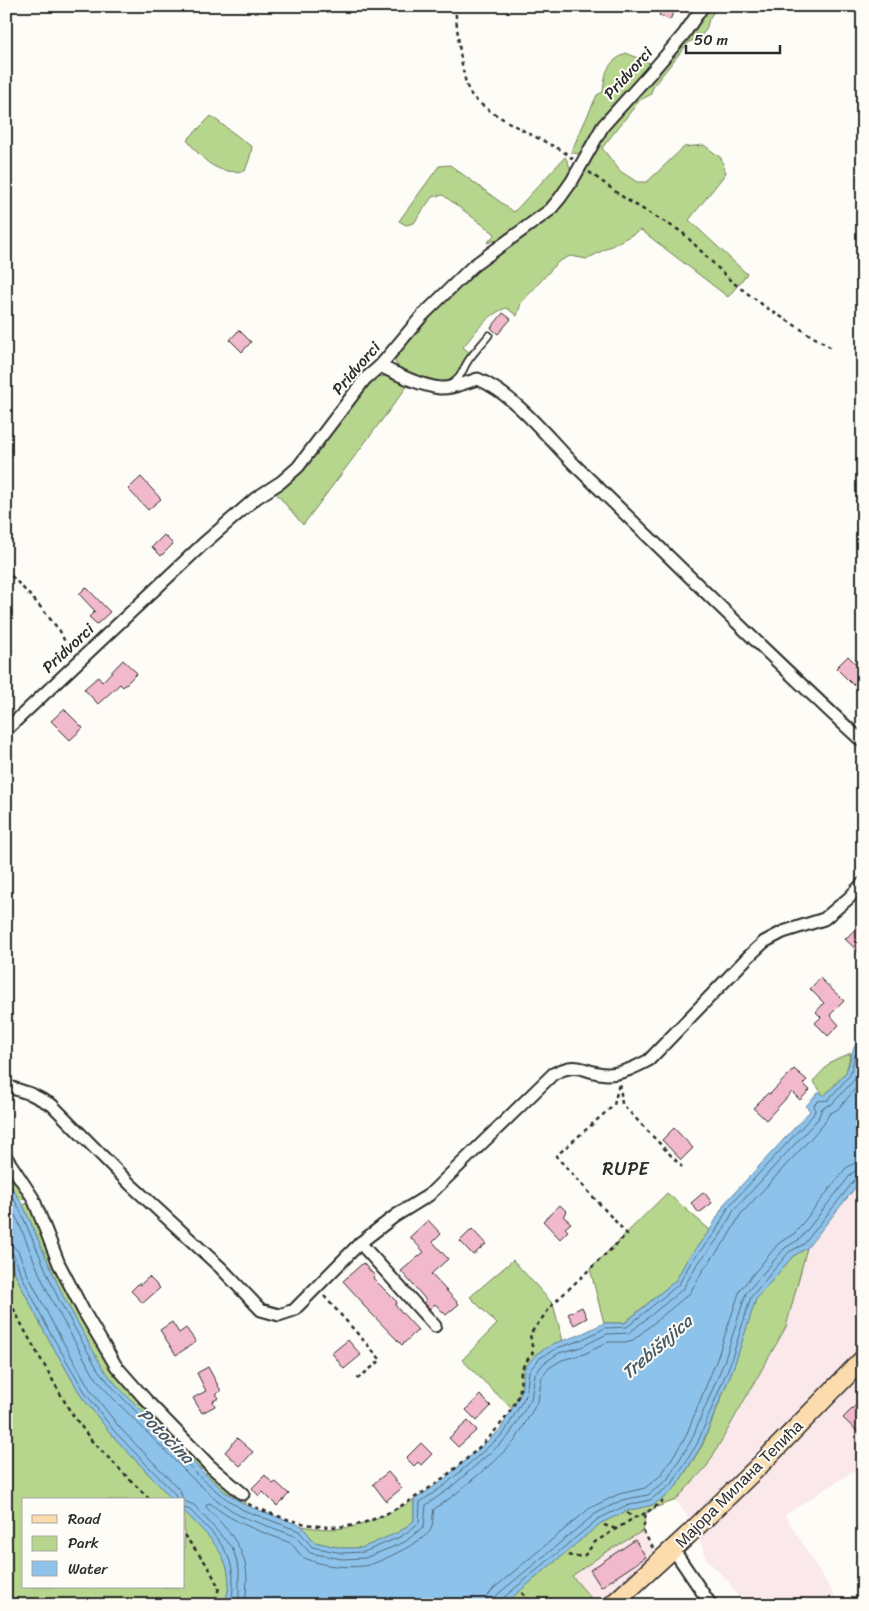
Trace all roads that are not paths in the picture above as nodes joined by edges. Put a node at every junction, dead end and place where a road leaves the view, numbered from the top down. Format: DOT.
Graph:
graph roads {
  1 [pos="703,6"];
  2 [pos="489,335"];
  3 [pos="380,366"];
  4 [pos="441,388"];
  5 [pos="6,730"];
  6 [pos="863,742"];
  7 [pos="863,882"];
  8 [pos="6,1086"];
  9 [pos="6,1157"];
  10 [pos="360,1243"];
  11 [pos="435,1326"];
  12 [pos="863,1359"];
  13 [pos="243,1494"];
  14 [pos="673,1549"];
  15 [pos="612,1605"];
  16 [pos="711,1605"];
  1 -- 3 [label="street, Pridvorci"];
  2 -- 4 [label="lane"];
  3 -- 4 [label="street"];
  3 -- 5 [label="street, Pridvorci"];
  4 -- 6 [label="street"];
  7 -- 10 [label="street"];
  8 -- 10 [label="street"];
  9 -- 13 [label="street"];
  10 -- 11 [label="street"];
  12 -- 14 [label="main road, Мајора Милана Тепића"];
  14 -- 15 [label="main road, Мајора Милана Тепића"];
  14 -- 16 [label="street"];
}
